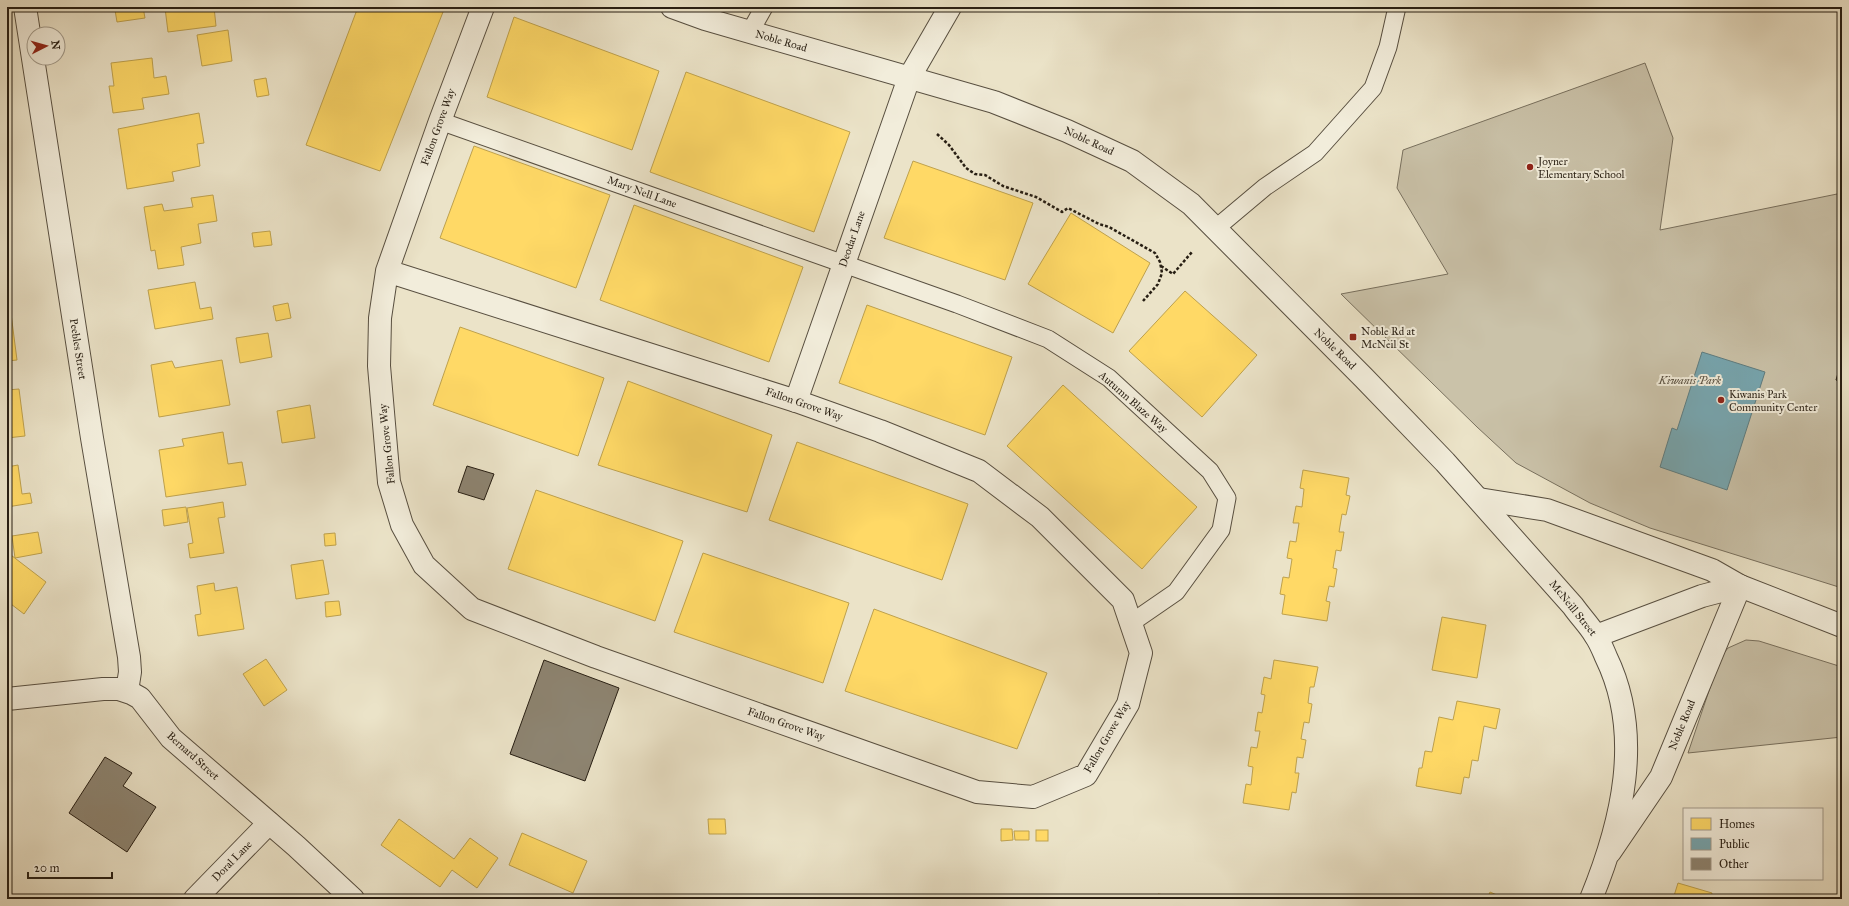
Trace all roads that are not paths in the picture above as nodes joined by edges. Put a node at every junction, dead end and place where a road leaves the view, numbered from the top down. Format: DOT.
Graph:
graph roads {
  1 [pos="25,7"];
  2 [pos="483,7"];
  3 [pos="672,7"];
  4 [pos="764,7"];
  5 [pos="950,7"];
  6 [pos="1397,7"];
  7 [pos="750,32"];
  8 [pos="909,78"];
  9 [pos="440,121"];
  10 [pos="1215,229"];
  11 [pos="843,264"];
  12 [pos="387,271"];
  13 [pos="796,401"];
  14 [pos="1415,429"];
  15 [pos="1479,499"];
  16 [pos="1740,586"];
  17 [pos="1130,623"];
  18 [pos="1842,626"];
  19 [pos="1596,636"];
  20 [pos="127,692"];
  21 [pos="7,699"];
  22 [pos="269,823"];
  23 [pos="1608,854"];
  24 [pos="195,899"];
  25 [pos="353,899"];
  26 [pos="1591,899"];
  1 -- 20 [label="street, Peebles Street"];
  2 -- 9 [label="street, Fallon Grove Way"];
  3 -- 7 [label="street, Noble Road"];
  4 -- 7 [label="lane"];
  5 -- 8 [label="street, Deodar Lane"];
  6 -- 10 [label="lane"];
  7 -- 8 [label="street, Noble Road"];
  8 -- 10 [label="street, Noble Road"];
  8 -- 11 [label="street, Deodar Lane"];
  9 -- 11 [label="lane, Mary Nell Lane"];
  9 -- 12 [label="street, Fallon Grove Way"];
  10 -- 14 [label="street, Noble Road"];
  11 -- 13 [label="street, Deodar Lane"];
  11 -- 17 [label="lane, Autumn Blaze Way"];
  12 -- 13 [label="street, Fallon Grove Way"];
  12 -- 17 [label="street, Fallon Grove Way"];
  13 -- 17 [label="street, Fallon Grove Way"];
  14 -- 15 [label="street, McNeill Street"];
  15 -- 16 [label="street"];
  15 -- 19 [label="street, McNeill Street"];
  16 -- 18 [label="street"];
  16 -- 19 [label="street"];
  16 -- 23 [label="street, Noble Road"];
  19 -- 23 [label="street, McNeill Street"];
  20 -- 21 [label="street, Bernard Street"];
  20 -- 22 [label="street, Bernard Street"];
  22 -- 24 [label="street, Doral Lane"];
  22 -- 25 [label="street, Bernard Street"];
  23 -- 26 [label="street, McNeill Street"];
}
